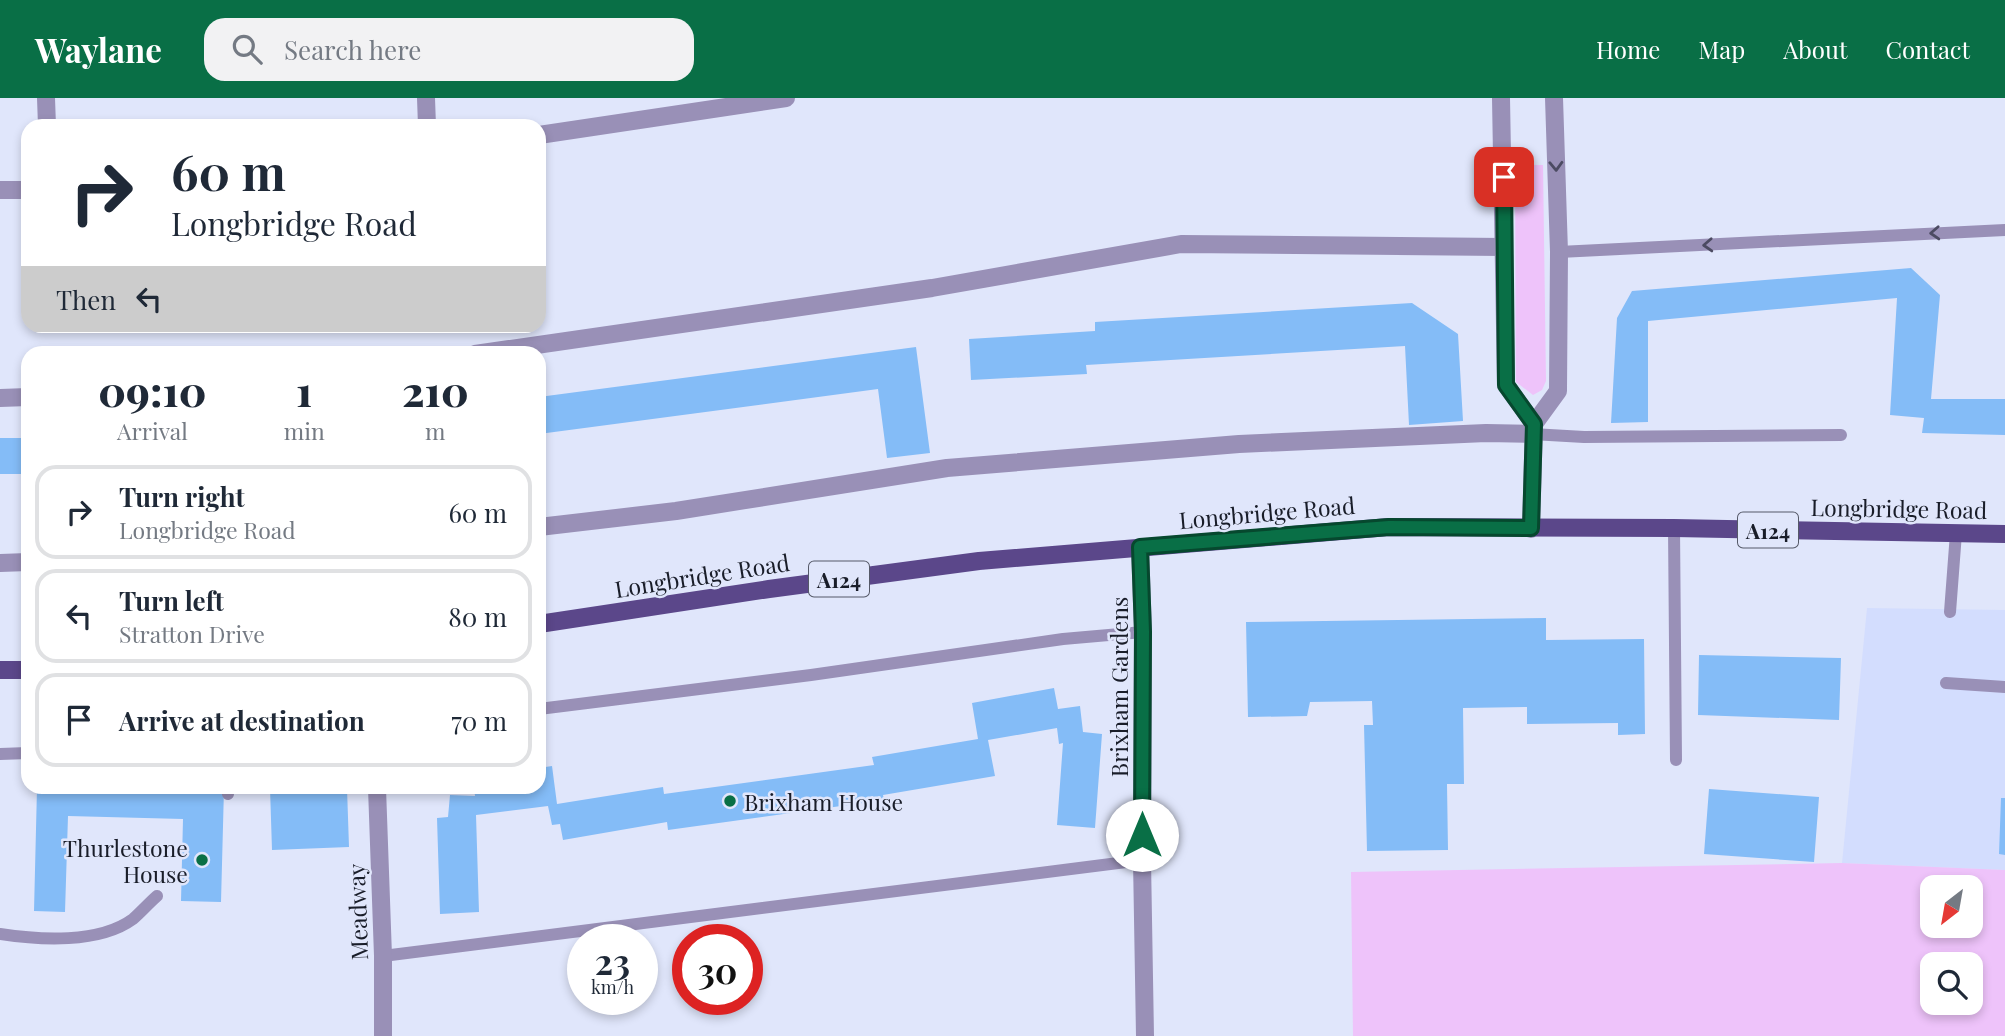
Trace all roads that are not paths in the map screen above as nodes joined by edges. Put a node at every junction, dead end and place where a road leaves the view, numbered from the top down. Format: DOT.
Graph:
graph roads {
  1 [pos="46,98"];
  2 [pos="426,98"];
  3 [pos="786,98"];
  4 [pos="1501,98"];
  5 [pos="1554,98"];
  6 [pos="47,119"];
  7 [pos="427,119"];
  8 [pos="546,134"];
  9 [pos="0,190"];
  10 [pos="21,190"];
  11 [pos="2004,232"];
  12 [pos="1503,247"];
  13 [pos="1559,252"];
  14 [pos="530,346"];
  15 [pos="21,397"];
  16 [pos="0,398"];
  17 [pos="1533,429"];
  18 [pos="1840,435"];
  19 [pos="546,526"];
  20 [pos="1531,528"];
  21 [pos="1674,528"];
  22 [pos="1956,533"];
  23 [pos="2005,534"];
  24 [pos="1140,547"];
  25 [pos="0,562"];
  26 [pos="21,562"];
  27 [pos="1950,612"];
  28 [pos="546,623"];
  29 [pos="1143,632"];
  30 [pos="0,670"];
  31 [pos="21,670"];
  32 [pos="1945,683"];
  33 [pos="2005,687"];
  34 [pos="546,708"];
  35 [pos="21,753"];
  36 [pos="0,754"];
  37 [pos="1676,760"];
  38 [pos="377,794"];
  39 [pos="1142,860"];
  40 [pos="157,896"];
  41 [pos="0,934"];
  42 [pos="383,956"];
  43 [pos="383,1036"];
  44 [pos="1145,1036"];
  1 -- 6 [label="street"];
  2 -- 7 [label="street"];
  3 -- 8 [label="street"];
  4 -- 12 [label="street"];
  5 -- 13 [label="street, one-way"];
  9 -- 10 [label="street"];
  11 -- 13 [label="lane, one-way"];
  12 -- 14 [label="street"];
  12 -- 17 [label="street"];
  13 -- 17 [label="street"];
  15 -- 16 [label="street"];
  17 -- 18 [label="lane"];
  17 -- 19 [label="street"];
  17 -- 20 [label="street"];
  20 -- 21 [label="main road, Longbridge Road / A124"];
  20 -- 24 [label="main road, Longbridge Road / A124"];
  21 -- 22 [label="main road, Longbridge Road / A124"];
  21 -- 37 [label="lane"];
  22 -- 23 [label="main road, Longbridge Road / A124"];
  22 -- 27 [label="lane"];
  24 -- 28 [label="main road, Longbridge Road / A124"];
  24 -- 29 [label="street, Brixham Gardens"];
  25 -- 26 [label="street"];
  29 -- 34 [label="lane"];
  29 -- 39 [label="street, Brixham Gardens"];
  30 -- 31 [label="main road"];
  32 -- 33 [label="lane"];
  35 -- 36 [label="lane"];
  38 -- 42 [label="street, Meadway"];
  39 -- 42 [label="lane"];
  39 -- 44 [label="street, Brixham Gardens"];
  40 -- 41 [label="lane"];
  42 -- 43 [label="street, Meadway"];
}
